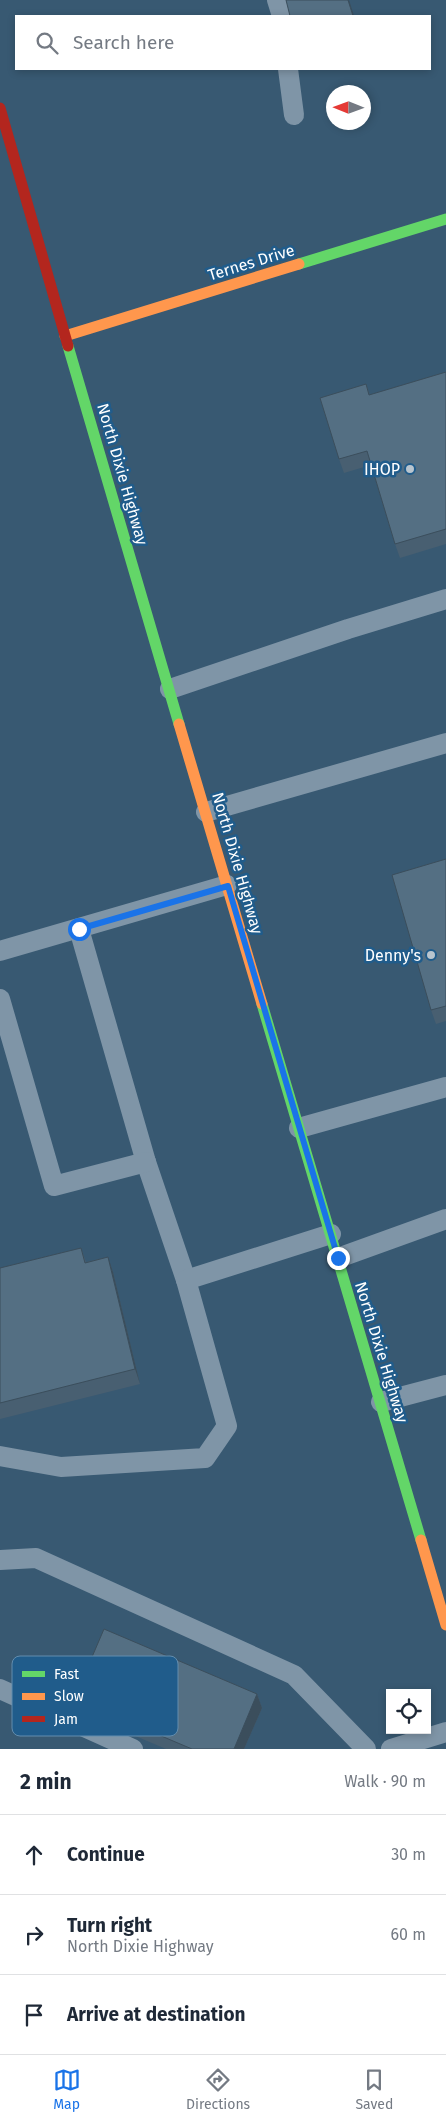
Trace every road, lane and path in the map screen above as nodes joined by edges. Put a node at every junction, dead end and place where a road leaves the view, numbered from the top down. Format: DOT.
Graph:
graph roads {
  1 [pos="277,0"];
  2 [pos="282,15"];
  3 [pos="288,70"];
  4 [pos="0,108"];
  5 [pos="294,114"];
  6 [pos="446,219"];
  7 [pos="65,336"];
  8 [pos="446,599"];
  9 [pos="170,689"];
  10 [pos="446,743"];
  11 [pos="206,812"];
  12 [pos="228,886"];
  13 [pos="79,929"];
  14 [pos="0,951"];
  15 [pos="0,1000"];
  16 [pos="446,1087"];
  17 [pos="299,1128"];
  18 [pos="146,1162"];
  19 [pos="446,1219"];
  20 [pos="330,1234"];
  21 [pos="338,1258"];
  22 [pos="186,1280"];
  23 [pos="446,1385"];
  24 [pos="381,1402"];
  25 [pos="0,1456"];
  26 [pos="0,1560"];
  27 [pos="443,1602"];
  28 [pos="446,1625"];
  29 [pos="0,1689"];
  30 [pos="12,1694"];
  31 [pos="446,1732"];
  32 [pos="104,1736"];
  33 [pos="133,1749"];
  34 [pos="366,1749"];
  35 [pos="391,1749"];
  1 -- 2 [label="lane"];
  3 -- 5 [label="lane"];
  4 -- 7 [label="main road, North Dixie Highway"];
  6 -- 7 [label="main road, Ternes Drive"];
  7 -- 9 [label="main road, North Dixie Highway"];
  8 -- 9 [label="lane"];
  9 -- 11 [label="main road, North Dixie Highway"];
  10 -- 11 [label="lane"];
  11 -- 12 [label="main road, North Dixie Highway"];
  12 -- 13 [label="lane"];
  12 -- 17 [label="main road, North Dixie Highway"];
  13 -- 14 [label="lane"];
  13 -- 18 [label="lane"];
  15 -- 18 [label="lane"];
  16 -- 17 [label="lane"];
  17 -- 20 [label="main road, North Dixie Highway"];
  18 -- 22 [label="lane"];
  19 -- 21 [label="lane"];
  20 -- 21 [label="main road, North Dixie Highway"];
  20 -- 22 [label="lane"];
  21 -- 24 [label="main road, North Dixie Highway"];
  22 -- 25 [label="lane"];
  23 -- 24 [label="lane"];
  24 -- 27 [label="main road, North Dixie Highway"];
  26 -- 34 [label="lane"];
  27 -- 28 [label="main road, North Dixie Highway"];
  29 -- 30 [label="lane"];
  31 -- 35 [label="lane"];
  32 -- 33 [label="lane"];
}
